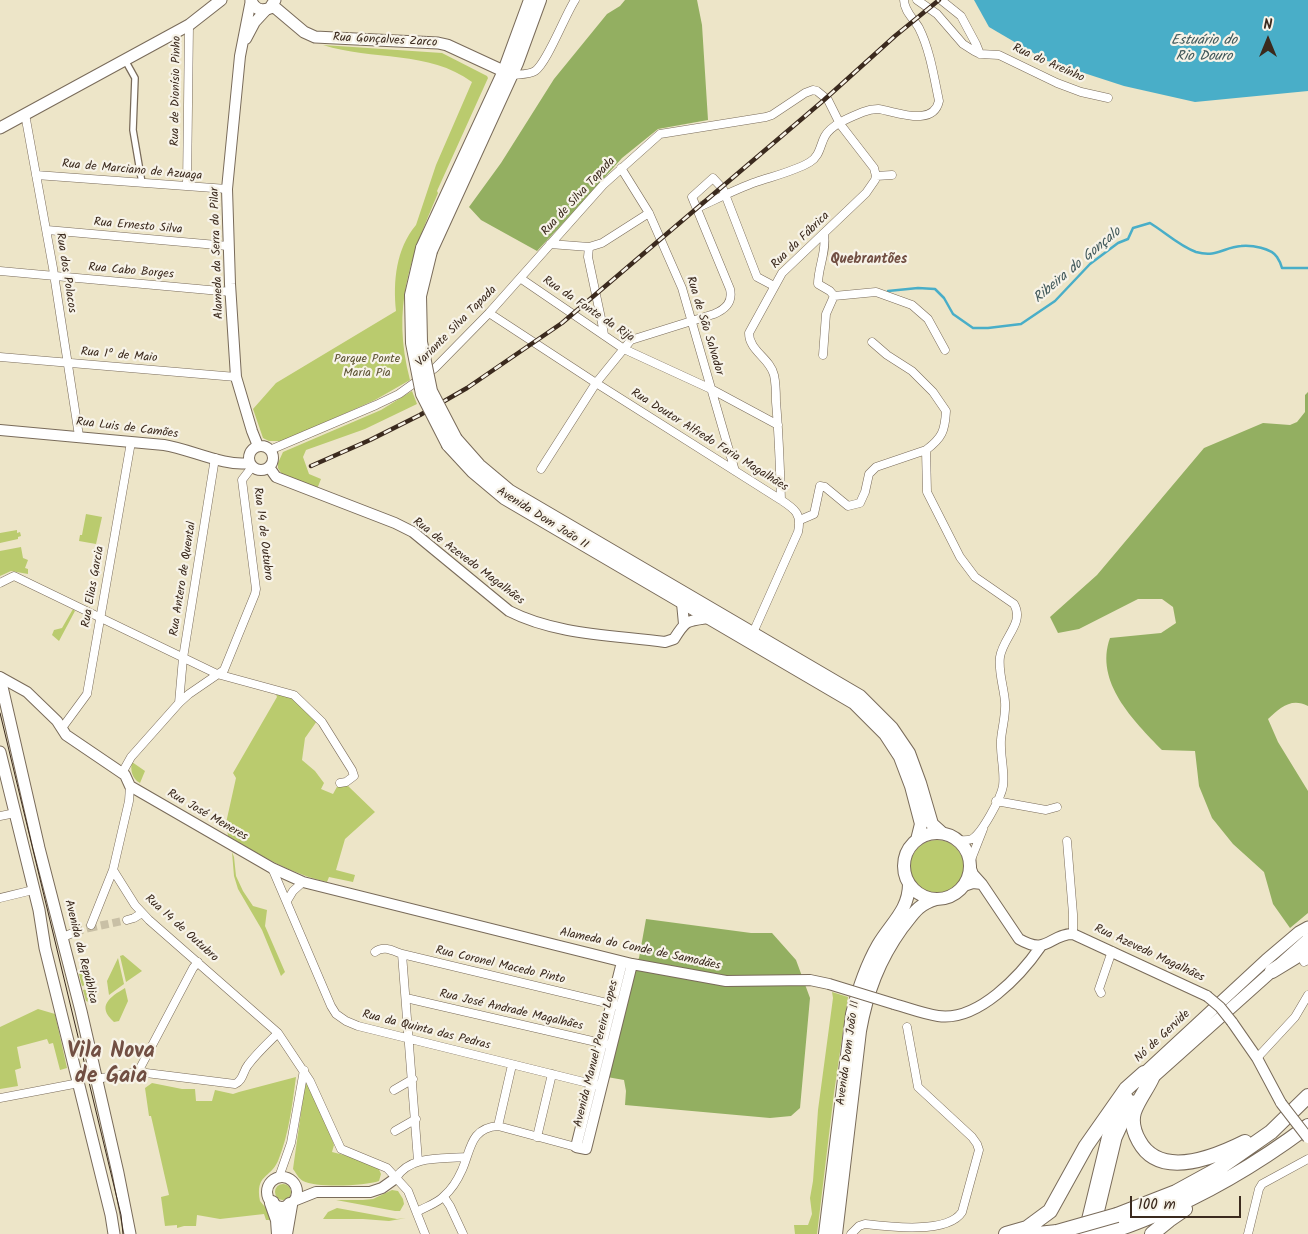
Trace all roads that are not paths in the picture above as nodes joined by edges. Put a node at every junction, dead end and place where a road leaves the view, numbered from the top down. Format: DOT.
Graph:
graph roads {
  1 [pos="221,0"];
  2 [pos="251,0"];
  3 [pos="530,0"];
  4 [pos="540,0"];
  5 [pos="575,0"];
  6 [pos="904,0"];
  7 [pos="917,0"];
  8 [pos="941,0"];
  9 [pos="271,5"];
  10 [pos="189,25"];
  11 [pos="980,54"];
  12 [pos="240,56"];
  13 [pos="125,60"];
  14 [pos="508,73"];
  15 [pos="1108,98"];
  16 [pos="25,114"];
  17 [pos="840,124"];
  18 [pos="0,128"];
  19 [pos="621,168"];
  20 [pos="36,175"];
  21 [pos="892,175"];
  22 [pos="876,176"];
  23 [pos="142,183"];
  24 [pos="187,186"];
  25 [pos="227,189"];
  26 [pos="725,195"];
  27 [pos="697,208"];
  28 [pos="649,213"];
  29 [pos="46,230"];
  30 [pos="824,234"];
  31 [pos="550,244"];
  32 [pos="228,246"];
  33 [pos="589,247"];
  34 [pos="0,271"];
  35 [pos="54,276"];
  36 [pos="520,278"];
  37 [pos="774,286"];
  38 [pos="231,292"];
  39 [pos="834,296"];
  40 [pos="489,313"];
  41 [pos="692,322"];
  42 [pos="604,335"];
  43 [pos="872,342"];
  44 [pos="624,349"];
  45 [pos="944,350"];
  46 [pos="822,355"];
  47 [pos="0,357"];
  48 [pos="68,362"];
  49 [pos="236,377"];
  50 [pos="596,383"];
  51 [pos="711,389"];
  52 [pos="778,425"];
  53 [pos="0,430"];
  54 [pos="79,436"];
  55 [pos="131,442"];
  56 [pos="452,442"];
  57 [pos="258,446"];
  58 [pos="270,450"];
  59 [pos="926,450"];
  60 [pos="214,458"];
  61 [pos="250,465"];
  62 [pos="269,467"];
  63 [pos="541,468"];
  64 [pos="735,471"];
  65 [pos="781,500"];
  66 [pos="800,520"];
  67 [pos="0,583"];
  68 [pos="682,603"];
  69 [pos="101,618"];
  70 [pos="708,618"];
  71 [pos="684,624"];
  72 [pos="751,638"];
  73 [pos="183,658"];
  74 [pos="217,674"];
  75 [pos="0,678"];
  76 [pos="179,703"];
  77 [pos="62,728"];
  78 [pos="0,752"];
  79 [pos="122,773"];
  80 [pos="340,783"];
  81 [pos="130,786"];
  82 [pos="996,801"];
  83 [pos="1057,807"];
  84 [pos="15,813"];
  85 [pos="0,816"];
  86 [pos="984,826"];
  87 [pos="942,833"];
  88 [pos="917,840"];
  89 [pos="957,840"];
  90 [pos="1067,841"];
  91 [pos="970,864"];
  92 [pos="272,868"];
  93 [pos="114,870"];
  94 [pos="303,882"];
  95 [pos="909,884"];
  96 [pos="982,884"];
  97 [pos="964,886"];
  98 [pos="33,890"];
  99 [pos="0,898"];
  100 [pos="936,899"];
  101 [pos="287,901"];
  102 [pos="142,913"];
  103 [pos="127,920"];
  104 [pos="91,925"];
  105 [pos="1308,927"];
  106 [pos="75,932"];
  107 [pos="1073,934"];
  108 [pos="63,937"];
  109 [pos="1308,939"];
  110 [pos="1041,946"];
  111 [pos="45,948"];
  112 [pos="1112,951"];
  113 [pos="376,952"];
  114 [pos="402,954"];
  115 [pos="1307,957"];
  116 [pos="198,962"];
  117 [pos="627,963"];
  118 [pos="1272,971"];
  119 [pos="1101,993"];
  120 [pos="1308,995"];
  121 [pos="406,998"];
  122 [pos="616,1006"];
  123 [pos="908,1027"];
  124 [pos="278,1033"];
  125 [pos="409,1039"];
  126 [pos="607,1045"];
  127 [pos="1257,1058"];
  128 [pos="512,1065"];
  129 [pos="304,1070"];
  130 [pos="138,1072"];
  131 [pos="552,1074"];
  132 [pos="1148,1076"];
  133 [pos="96,1079"];
  134 [pos="413,1079"];
  135 [pos="78,1083"];
  136 [pos="591,1083"];
  137 [pos="602,1086"];
  138 [pos="394,1090"];
  139 [pos="1308,1096"];
  140 [pos="0,1098"];
  141 [pos="416,1119"];
  142 [pos="498,1126"];
  143 [pos="1308,1126"];
  144 [pos="395,1131"];
  145 [pos="1271,1132"];
  146 [pos="537,1137"];
  147 [pos="1308,1138"];
  148 [pos="581,1148"];
  149 [pos="466,1157"];
  150 [pos="1308,1159"];
  151 [pos="418,1161"];
  152 [pos="279,1177"];
  153 [pos="396,1178"];
  154 [pos="296,1184"];
  155 [pos="1207,1191"];
  156 [pos="316,1192"];
  157 [pos="444,1197"];
  158 [pos="272,1204"];
  159 [pos="291,1208"];
  160 [pos="417,1212"];
  161 [pos="114,1234"];
  162 [pos="130,1234"];
  163 [pos="279,1234"];
  164 [pos="286,1234"];
  165 [pos="425,1234"];
  166 [pos="463,1234"];
  167 [pos="825,1234"];
  168 [pos="836,1234"];
  169 [pos="851,1234"];
  170 [pos="1006,1234"];
  171 [pos="1038,1234"];
  172 [pos="1084,1234"];
  173 [pos="1093,1234"];
  174 [pos="1101,1234"];
  175 [pos="1152,1234"];
  176 [pos="1248,1234"];
  1 -- 10 [label="main road"];
  2 -- 9 [label="main road, Rua Gonçalves Zarco"];
  2 -- 12 [label="street, Alameda da Serra do Pilar"];
  3 -- 14 [label="main road"];
  4 -- 14 [label="main road"];
  5 -- 14 [label="street"];
  6 -- 17 [label="street"];
  7 -- 11 [label="street"];
  8 -- 11 [label="street"];
  9 -- 12 [label="street, Alameda da Serra do Pilar"];
  9 -- 14 [label="main road, Rua Gonçalves Zarco"];
  10 -- 13 [label="main road"];
  10 -- 24 [label="street, Rua de Dionísio Pinho"];
  11 -- 15 [label="street, Rua do Areínho"];
  12 -- 25 [label="street, Alameda da Serra do Pilar"];
  13 -- 16 [label="main road"];
  13 -- 23 [label="street"];
  14 -- 56 [label="main road, Avenida Dom João II, bridge"];
  16 -- 18 [label="main road"];
  16 -- 20 [label="street, Rua dos Polacos"];
  17 -- 19 [label="street, Rua de Silva Tapada"];
  17 -- 22 [label="street"];
  17 -- 26 [label="street"];
  19 -- 28 [label="street, Rua de São Salvador"];
  19 -- 31 [label="street, Rua de Silva Tapada"];
  20 -- 23 [label="street, Rua de Marciano de Azuaga"];
  20 -- 29 [label="street, Rua dos Polacos"];
  21 -- 22 [label="street"];
  22 -- 30 [label="street, Rua da Fábrica"];
  23 -- 24 [label="street, Rua de Marciano de Azuaga"];
  24 -- 25 [label="street, Rua de Marciano de Azuaga"];
  25 -- 32 [label="street, Alameda da Serra do Pilar"];
  26 -- 27 [label="street"];
  26 -- 27 [label="street"];
  26 -- 37 [label="street"];
  27 -- 41 [label="street"];
  28 -- 33 [label="street"];
  28 -- 41 [label="street, Rua de São Salvador"];
  29 -- 32 [label="street, Rua Ernesto Silva"];
  29 -- 35 [label="street, Rua dos Polacos"];
  30 -- 37 [label="street, Rua da Fábrica"];
  30 -- 39 [label="street"];
  31 -- 33 [label="street"];
  31 -- 36 [label="street, Rua de Silva Tapada"];
  32 -- 38 [label="street, Alameda da Serra do Pilar"];
  33 -- 42 [label="street"];
  34 -- 35 [label="street, Rua Cabo Borges"];
  35 -- 38 [label="street, Rua Cabo Borges"];
  35 -- 48 [label="street, Rua dos Polacos"];
  36 -- 40 [label="street, Variante Silva Tapada"];
  36 -- 42 [label="street, Rua da Fonte da Rija"];
  37 -- 52 [label="street, Rua da Fábrica"];
  38 -- 49 [label="street, Alameda da Serra do Pilar"];
  39 -- 45 [label="street"];
  39 -- 46 [label="street"];
  40 -- 50 [label="street, Rua Doutor Alfredo Faria Magalhães"];
  40 -- 58 [label="street, Variante Silva Tapada"];
  41 -- 44 [label="street"];
  41 -- 51 [label="street, Rua de São Salvador"];
  42 -- 44 [label="street, Rua da Fonte da Rija"];
  43 -- 59 [label="street"];
  44 -- 50 [label="street"];
  44 -- 51 [label="street, Rua da Fonte da Rija"];
  47 -- 48 [label="street, Rua 1º de Maio"];
  48 -- 49 [label="street, Rua 1º de Maio"];
  48 -- 54 [label="street, Rua dos Polacos"];
  49 -- 57 [label="street, Alameda da Serra do Pilar"];
  50 -- 63 [label="street"];
  50 -- 64 [label="street, Rua Doutor Alfredo Faria Magalhães"];
  51 -- 52 [label="street, Rua da Fonte da Rija"];
  51 -- 64 [label="street, Rua de São Salvador"];
  52 -- 65 [label="street, Rua da Fábrica"];
  53 -- 54 [label="street, Rua Luis de Camões"];
  54 -- 55 [label="street, Rua Luis de Camões"];
  55 -- 60 [label="street, Rua Luis de Camões"];
  55 -- 69 [label="street, Rua Elias Garcia"];
  56 -- 68 [label="main road, Avenida Dom João II"];
  56 -- 72 [label="main road, Avenida Dom João II"];
  57 -- 58 [label="street"];
  57 -- 61 [label="street"];
  58 -- 62 [label="street"];
  59 -- 66 [label="street"];
  59 -- 82 [label="street"];
  60 -- 61 [label="street, Rua Luis de Camões"];
  60 -- 73 [label="street, Rua Antero de Quental"];
  61 -- 62 [label="street"];
  61 -- 74 [label="street, Rua 14 de Outubro"];
  62 -- 71 [label="street, Rua de Azevedo Magalhães"];
  64 -- 65 [label="street, Rua Doutor Alfredo Faria Magalhães"];
  65 -- 66 [label="street, Rua Doutor Alfredo Faria Magalhães"];
  66 -- 72 [label="street"];
  67 -- 69 [label="street"];
  68 -- 70 [label="main road, Avenida Dom João II"];
  68 -- 71 [label="street"];
  69 -- 73 [label="street"];
  69 -- 77 [label="street, Rua Elias Garcia"];
  70 -- 71 [label="street"];
  70 -- 72 [label="main road, Avenida Dom João II"];
  72 -- 87 [label="main road, Avenida Dom João II"];
  72 -- 88 [label="main road, Avenida Dom João II"];
  73 -- 74 [label="street"];
  73 -- 76 [label="street, Rua Antero de Quental"];
  74 -- 76 [label="street, Rua 14 de Outubro"];
  74 -- 80 [label="street"];
  75 -- 77 [label="street"];
  75 -- 108 [label="main road, Avenida da República"];
  76 -- 79 [label="street, Rua 14 de Outubro"];
  77 -- 79 [label="street"];
  78 -- 84 [label="main road"];
  79 -- 81 [label="street"];
  81 -- 92 [label="street, Rua José Meneres"];
  81 -- 93 [label="street"];
  82 -- 83 [label="street"];
  82 -- 86 [label="street"];
  84 -- 85 [label="street"];
  84 -- 98 [label="main road"];
  86 -- 89 [label="street"];
  86 -- 91 [label="street"];
  87 -- 88 [label="main road"];
  87 -- 89 [label="main road"];
  88 -- 95 [label="main road"];
  89 -- 91 [label="main road"];
  90 -- 107 [label="street"];
  91 -- 96 [label="street"];
  91 -- 97 [label="main road"];
  92 -- 94 [label="street, Alameda do Conde de Samodães"];
  92 -- 101 [label="street, Rua da Quinta das Pedras"];
  93 -- 102 [label="street, Rua 14 de Outubro"];
  93 -- 104 [label="street"];
  94 -- 101 [label="street"];
  94 -- 117 [label="street, Alameda do Conde de Samodães"];
  95 -- 100 [label="main road"];
  95 -- 167 [label="main road, Avenida Dom João II"];
  96 -- 97 [label="street"];
  96 -- 110 [label="street"];
  97 -- 100 [label="main road"];
  98 -- 99 [label="street"];
  98 -- 111 [label="main road"];
  100 -- 168 [label="main road, Avenida Dom João II"];
  101 -- 125 [label="street, Rua da Quinta das Pedras"];
  102 -- 103 [label="street"];
  102 -- 116 [label="street, Rua 14 de Outubro"];
  105 -- 132 [label="main road, Nó de Gervide"];
  106 -- 108 [label="street"];
  107 -- 110 [label="street, Rua Azevedo Magalhães"];
  107 -- 112 [label="street, Rua Azevedo Magalhães"];
  108 -- 111 [label="main road"];
  108 -- 133 [label="main road, Avenida da República"];
  109 -- 118 [label="main road, Nó de Gervide"];
  110 -- 117 [label="street, Alameda do Conde de Samodães, bridge"];
  111 -- 135 [label="main road"];
  112 -- 119 [label="street"];
  112 -- 127 [label="street, Rua Azevedo Magalhães, bridge"];
  113 -- 114 [label="street, Rua Coronel Macedo Pinto"];
  114 -- 121 [label="street"];
  114 -- 122 [label="street, Rua Coronel Macedo Pinto"];
  115 -- 118 [label="highway"];
  116 -- 124 [label="street, Rua 14 de Outubro"];
  116 -- 130 [label="street"];
  117 -- 122 [label="street, Avenida Manuel Pereira Lopes"];
  118 -- 132 [label="main road, Nó de Gervide"];
  120 -- 127 [label="street"];
  121 -- 125 [label="street"];
  121 -- 126 [label="street, Rua José Andrade Magalhães"];
  122 -- 126 [label="street, Avenida Manuel Pereira Lopes"];
  123 -- 169 [label="street"];
  124 -- 129 [label="street, Rua 14 de Outubro"];
  124 -- 130 [label="street"];
  125 -- 128 [label="street, Rua da Quinta das Pedras"];
  125 -- 134 [label="street"];
  126 -- 136 [label="street, Avenida Manuel Pereira Lopes"];
  126 -- 137 [label="street, Avenida Manuel Pereira Lopes"];
  127 -- 147 [label="street, Rua Azevedo Magalhães, bridge"];
  128 -- 131 [label="street, Rua da Quinta das Pedras"];
  128 -- 142 [label="street"];
  129 -- 152 [label="street"];
  129 -- 153 [label="street, Rua 14 de Outubro"];
  130 -- 133 [label="street"];
  131 -- 136 [label="street, Rua da Quinta das Pedras"];
  131 -- 146 [label="street"];
  132 -- 145 [label="highway"];
  132 -- 170 [label="highway"];
  132 -- 172 [label="main road, Nó de Gervide"];
  132 -- 173 [label="main road, Nó de Gervide"];
  133 -- 135 [label="main road"];
  133 -- 162 [label="main road, Avenida da República"];
  134 -- 138 [label="street"];
  134 -- 141 [label="street"];
  135 -- 140 [label="street"];
  135 -- 161 [label="main road"];
  136 -- 137 [label="street, Rua da Quinta das Pedras"];
  136 -- 148 [label="street, Avenida Manuel Pereira Lopes"];
  137 -- 148 [label="street, Avenida Manuel Pereira Lopes"];
  139 -- 145 [label="highway"];
  141 -- 144 [label="street"];
  141 -- 151 [label="street"];
  142 -- 146 [label="street"];
  142 -- 149 [label="street"];
  143 -- 155 [label="highway"];
  145 -- 171 [label="highway, bridge"];
  146 -- 148 [label="street"];
  149 -- 151 [label="street"];
  149 -- 157 [label="street"];
  150 -- 176 [label="street"];
  151 -- 153 [label="street"];
  152 -- 154 [label="street"];
  152 -- 158 [label="street"];
  153 -- 156 [label="street"];
  153 -- 160 [label="street, Rua 14 de Outubro"];
  154 -- 156 [label="street"];
  154 -- 159 [label="street"];
  155 -- 174 [label="highway"];
  155 -- 175 [label="highway"];
  156 -- 159 [label="street"];
  157 -- 160 [label="street"];
  157 -- 166 [label="street"];
  158 -- 159 [label="street"];
  158 -- 163 [label="highway"];
  159 -- 164 [label="highway"];
  160 -- 165 [label="street, Rua 14 de Outubro"];
}
